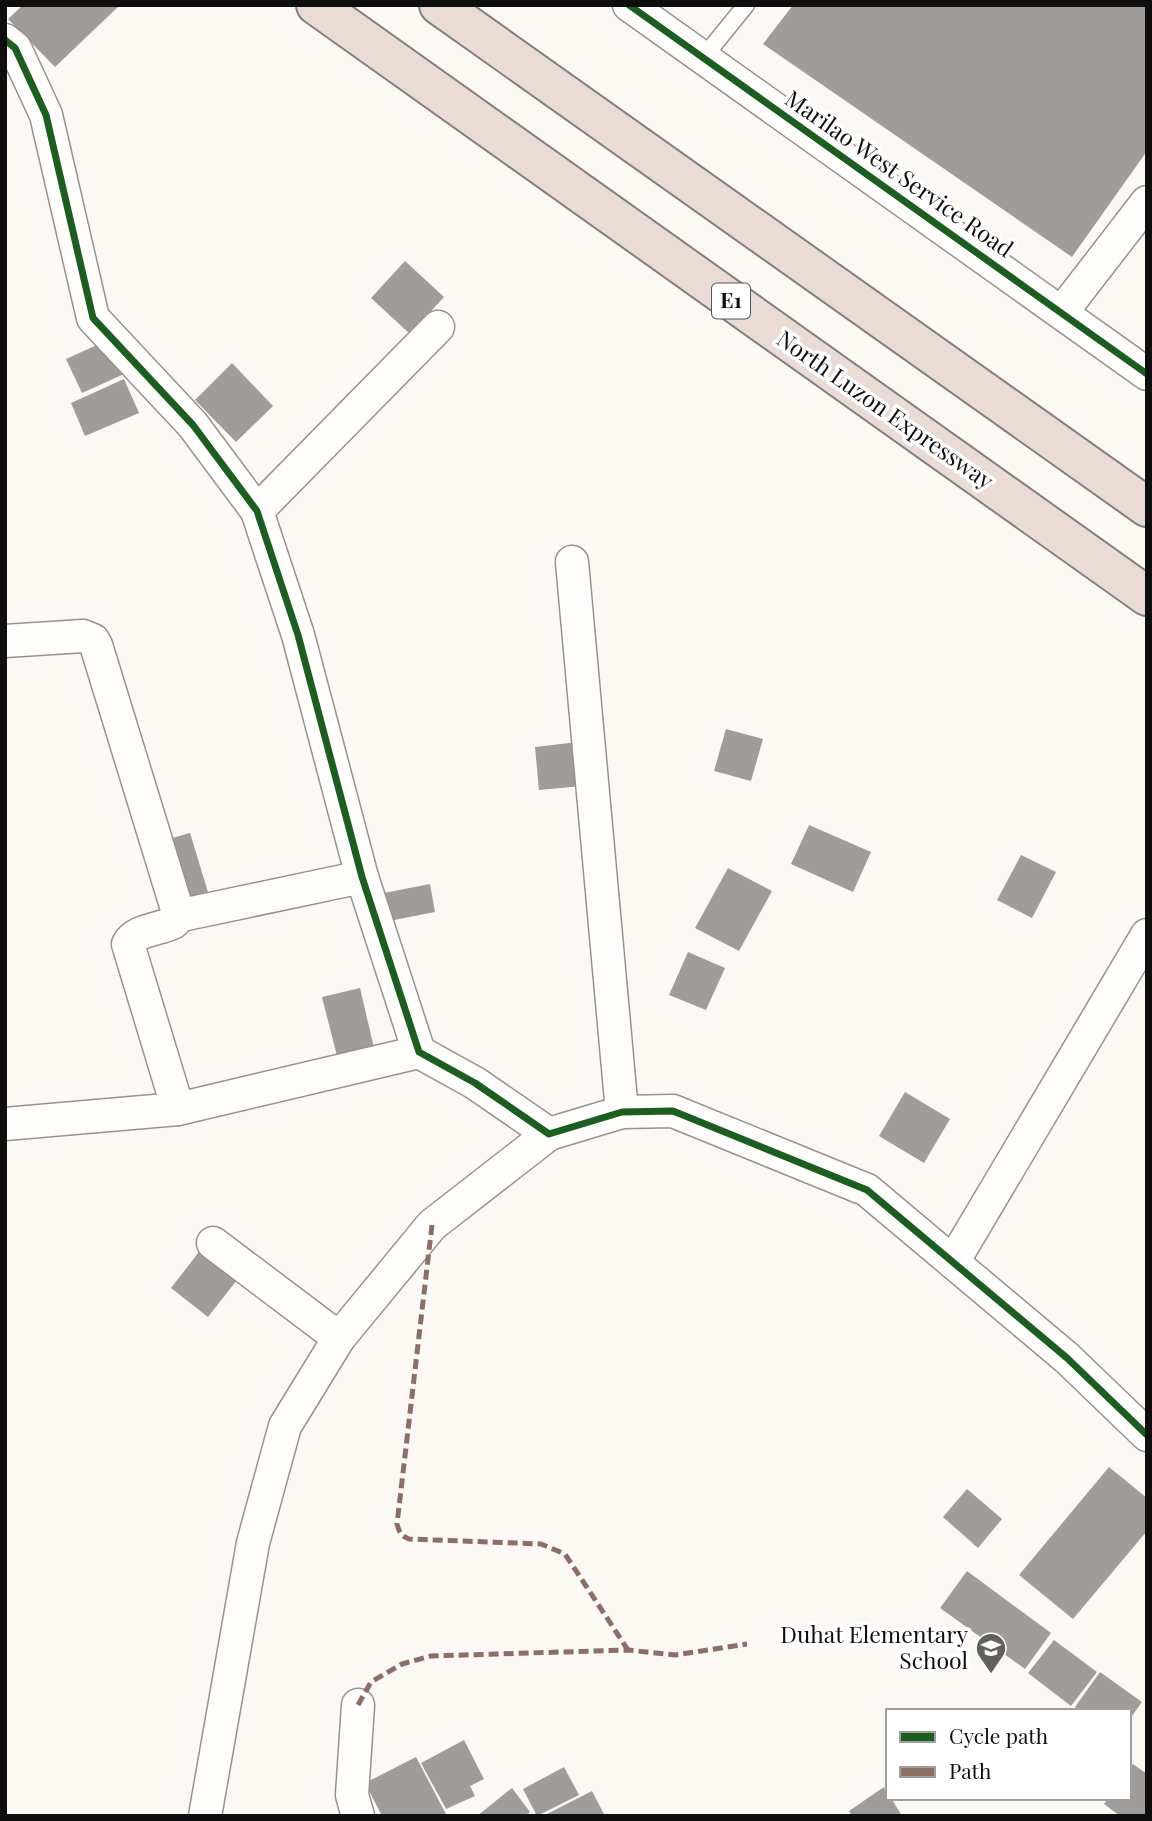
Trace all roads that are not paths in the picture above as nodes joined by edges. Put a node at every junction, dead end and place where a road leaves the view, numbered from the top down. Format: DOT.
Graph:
graph roads {
  1 [pos="316,5"];
  2 [pos="439,5"];
  3 [pos="629,5"];
  4 [pos="746,5"];
  5 [pos="5,40"];
  6 [pos="703,58"];
  7 [pos="1147,202"];
  8 [pos="1062,312"];
  9 [pos="438,327"];
  10 [pos="1147,374"];
  11 [pos="1147,508"];
  12 [pos="257,511"];
  13 [pos="572,562"];
  14 [pos="1147,596"];
  15 [pos="5,641"];
  16 [pos="362,877"];
  17 [pos="177,916"];
  18 [pos="1147,935"];
  19 [pos="419,1052"];
  20 [pos="178,1109"];
  21 [pos="622,1112"];
  22 [pos="5,1124"];
  23 [pos="549,1134"];
  24 [pos="213,1243"];
  25 [pos="953,1262"];
  26 [pos="339,1338"];
  27 [pos="1147,1435"];
  28 [pos="358,1705"];
  29 [pos="205,1816"];
  30 [pos="358,1816"];
  1 -- 14 [label="highway, North Luzon Expressway / E1"];
  2 -- 11 [label="highway"];
  3 -- 6 [label="street, Marilao West Service Road"];
  4 -- 6 [label="lane"];
  5 -- 12 [label="street"];
  6 -- 8 [label="street, Marilao West Service Road"];
  7 -- 8 [label="street"];
  8 -- 10 [label="street, Marilao West Service Road"];
  9 -- 12 [label="street"];
  12 -- 16 [label="street"];
  13 -- 21 [label="street"];
  15 -- 17 [label="street"];
  16 -- 17 [label="street"];
  16 -- 19 [label="street"];
  17 -- 20 [label="street"];
  18 -- 25 [label="street"];
  19 -- 20 [label="street"];
  19 -- 23 [label="street"];
  20 -- 22 [label="street"];
  21 -- 23 [label="street"];
  21 -- 25 [label="street"];
  23 -- 26 [label="street"];
  24 -- 26 [label="street"];
  25 -- 27 [label="street"];
  26 -- 29 [label="street"];
  28 -- 30 [label="street"];
}
